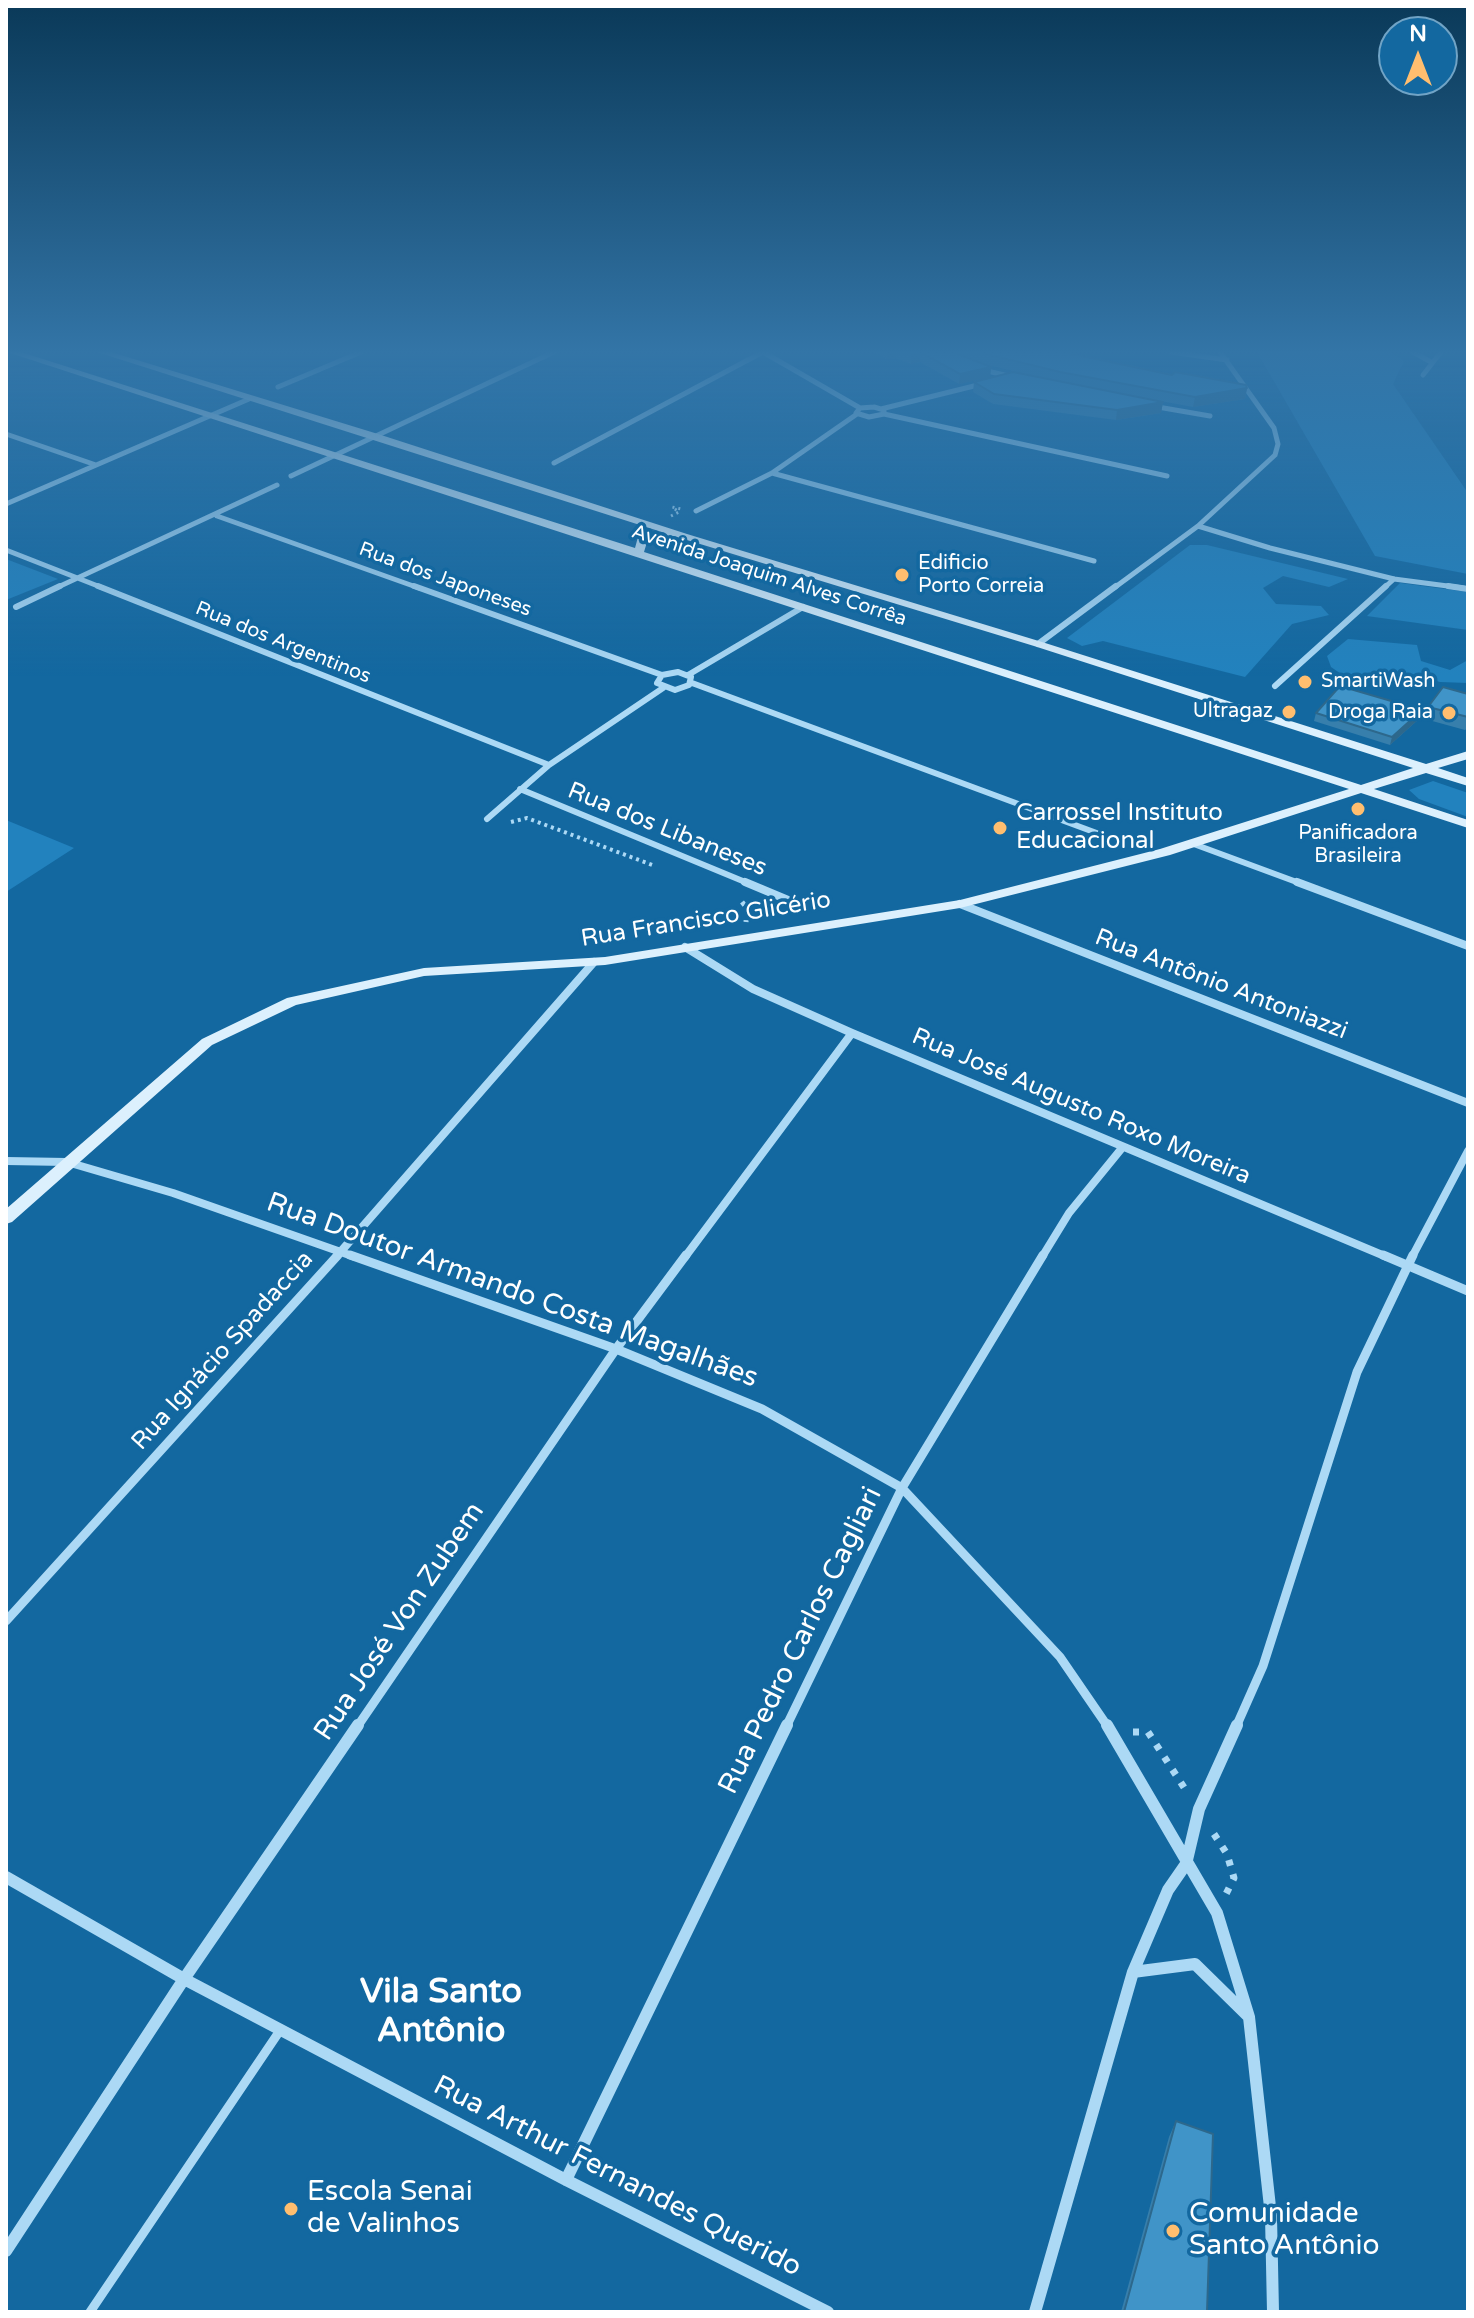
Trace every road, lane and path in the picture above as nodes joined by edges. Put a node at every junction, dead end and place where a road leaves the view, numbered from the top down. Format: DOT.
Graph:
graph roads {
  1 [pos="80,460"];
  2 [pos="111,460"];
  3 [pos="326,460"];
  4 [pos="353,460"];
  5 [pos="449,460"];
  6 [pos="559,460"];
  7 [pos="790,460"];
  8 [pos="1098,460"];
  9 [pos="1270,460"];
  10 [pos="554,463"];
  11 [pos="97,466"];
  12 [pos="772,473"];
  13 [pos="291,476"];
  14 [pos="1167,476"];
  15 [pos="277,485"];
  16 [pos="6,504"];
  17 [pos="696,511"];
  18 [pos="217,516"];
  19 [pos="1198,526"];
  20 [pos="683,536"];
  21 [pos="6,550"];
  22 [pos="639,553"];
  23 [pos="1094,561"];
  24 [pos="76,579"];
  25 [pos="1394,579"];
  26 [pos="825,580"];
  27 [pos="1468,589"];
  28 [pos="811,600"];
  29 [pos="16,607"];
  30 [pos="1038,644"];
  31 [pos="662,675"];
  32 [pos="688,675"];
  33 [pos="692,683"];
  34 [pos="1275,686"];
  35 [pos="663,688"];
  36 [pos="1468,755"];
  37 [pos="549,765"];
  38 [pos="1421,769"];
  39 [pos="1468,782"];
  40 [pos="520,789"];
  41 [pos="1362,790"];
  42 [pos="488,818"];
  43 [pos="1468,824"];
  44 [pos="1102,835"];
  45 [pos="1190,843"];
  46 [pos="660,868"];
  47 [pos="733,896"];
  48 [pos="960,904"];
  49 [pos="800,905"];
  50 [pos="719,941"];
  51 [pos="1468,946"];
  52 [pos="685,947"];
  53 [pos="594,962"];
  54 [pos="852,1033"];
  55 [pos="1468,1103"];
  56 [pos="1122,1148"];
  57 [pos="1468,1151"];
  58 [pos="6,1161"];
  59 [pos="67,1162"];
  60 [pos="6,1218"];
  61 [pos="341,1252"];
  62 [pos="1408,1264"];
  63 [pos="1468,1291"];
  64 [pos="616,1349"];
  65 [pos="902,1488"];
  66 [pos="6,1621"];
  67 [pos="1186,1864"];
  68 [pos="6,1877"];
  69 [pos="1133,1972"];
  70 [pos="184,1979"];
  71 [pos="1249,2017"];
  72 [pos="281,2029"];
  73 [pos="566,2180"];
  74 [pos="6,2251"];
  75 [pos="90,2312"];
  76 [pos="828,2312"];
  77 [pos="1035,2312"];
  78 [pos="1273,2312"];
  1 -- 11 [label="street"];
  2 -- 11 [label="street"];
  3 -- 13 [label="street"];
  4 -- 22 [label="main road, Avenida Joaquim Alves Corrêa"];
  5 -- 20 [label="main road, Avenida Joaquim Alves Corrêa"];
  6 -- 10 [label="street"];
  7 -- 12 [label="street"];
  8 -- 14 [label="street"];
  9 -- 19 [label="street"];
  11 -- 16 [label="street"];
  12 -- 17 [label="street"];
  12 -- 23 [label="street"];
  15 -- 18 [label="street"];
  18 -- 24 [label="street"];
  18 -- 31 [label="street, Rua dos Japoneses"];
  19 -- 25 [label="street"];
  19 -- 30 [label="street"];
  20 -- 22 [label="main road"];
  20 -- 26 [label="main road, Avenida Joaquim Alves Corrêa"];
  21 -- 24 [label="street, Rua dos Argentinos"];
  22 -- 28 [label="main road, Avenida Joaquim Alves Corrêa"];
  24 -- 29 [label="street"];
  24 -- 37 [label="street, Rua dos Argentinos"];
  25 -- 27 [label="street"];
  25 -- 34 [label="street"];
  26 -- 28 [label="main road"];
  26 -- 30 [label="main road, Avenida Joaquim Alves Corrêa"];
  28 -- 32 [label="street"];
  28 -- 41 [label="main road, Avenida Joaquim Alves Corrêa"];
  30 -- 38 [label="main road, Avenida Joaquim Alves Corrêa"];
  31 -- 32 [label="street, Rua dos Japoneses"];
  31 -- 35 [label="street"];
  32 -- 33 [label="street"];
  33 -- 35 [label="street"];
  33 -- 44 [label="street"];
  35 -- 37 [label="street"];
  36 -- 38 [label="main road, Rua Francisco Glicério"];
  37 -- 40 [label="street"];
  38 -- 39 [label="main road, Avenida Joaquim Alves Corrêa"];
  38 -- 41 [label="main road, Rua Francisco Glicério"];
  40 -- 42 [label="street"];
  40 -- 49 [label="street, Rua dos Libaneses"];
  41 -- 43 [label="main road, Avenida Joaquim Alves Corrêa"];
  41 -- 45 [label="main road, Rua Francisco Glicério"];
  42 -- 46 [label="path"];
  45 -- 48 [label="main road, Rua Francisco Glicério"];
  45 -- 51 [label="street"];
  47 -- 50 [label="path"];
  48 -- 50 [label="main road, Rua Francisco Glicério"];
  48 -- 55 [label="street, Rua Antônio Antoniazzi"];
  50 -- 52 [label="main road, Rua Francisco Glicério"];
  52 -- 53 [label="main road, Rua Francisco Glicério"];
  52 -- 54 [label="street, Rua José Augusto Roxo Moreira"];
  53 -- 59 [label="main road, Rua Francisco Glicério"];
  53 -- 61 [label="street, Rua Ignácio Spadaccia"];
  54 -- 56 [label="street, Rua José Augusto Roxo Moreira"];
  54 -- 64 [label="street, Rua José Von Zubem"];
  56 -- 62 [label="street, Rua José Augusto Roxo Moreira"];
  56 -- 65 [label="street, Rua Pedro Carlos Cagliari"];
  57 -- 62 [label="street"];
  58 -- 59 [label="street, Rua Doutor Armando Costa Magalhães"];
  59 -- 60 [label="main road, Rua Francisco Glicério"];
  59 -- 61 [label="street, Rua Doutor Armando Costa Magalhães"];
  61 -- 64 [label="street, Rua Doutor Armando Costa Magalhães"];
  61 -- 66 [label="street, Rua Ignácio Spadaccia"];
  62 -- 63 [label="street, Rua José Augusto Roxo Moreira"];
  62 -- 67 [label="street"];
  64 -- 65 [label="street, Rua Doutor Armando Costa Magalhães"];
  64 -- 70 [label="street, Rua José Von Zubem"];
  65 -- 67 [label="street, Rua Doutor Armando Costa Magalhães"];
  65 -- 73 [label="street, Rua Pedro Carlos Cagliari"];
  67 -- 69 [label="street"];
  67 -- 71 [label="street, Rua Doutor Armando Costa Magalhães"];
  68 -- 70 [label="street, Rua Arthur Fernandes Querido"];
  69 -- 71 [label="street"];
  69 -- 77 [label="street"];
  70 -- 72 [label="street, Rua Arthur Fernandes Querido"];
  70 -- 74 [label="street, Rua José Von Zubem"];
  71 -- 78 [label="street, Rua Doutor Armando Costa Magalhães"];
  72 -- 73 [label="street, Rua Arthur Fernandes Querido"];
  72 -- 75 [label="lane"];
  73 -- 76 [label="street, Rua Arthur Fernandes Querido"];
}
